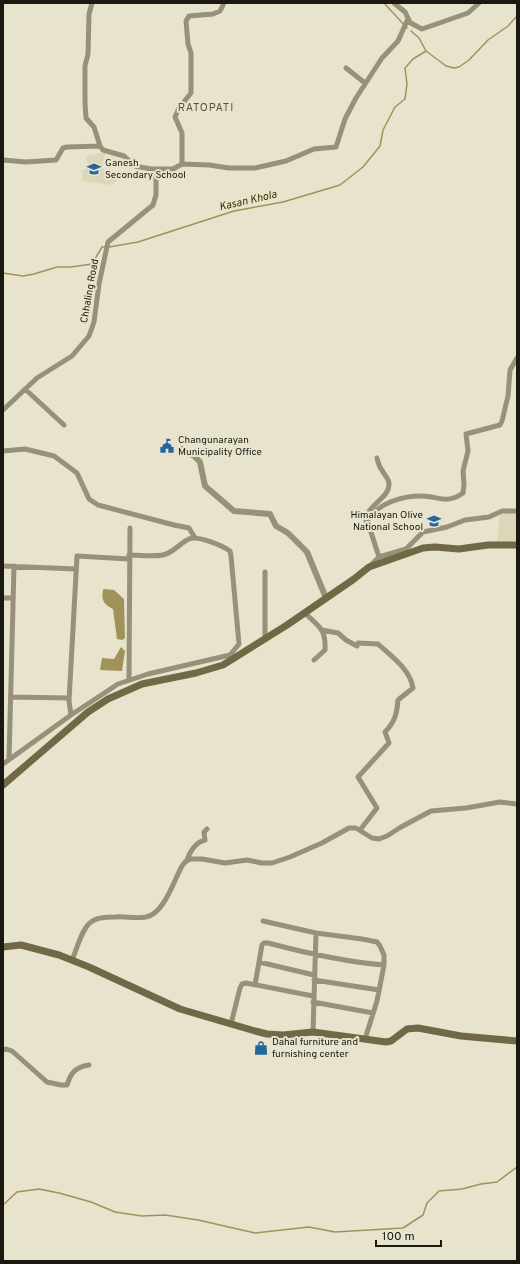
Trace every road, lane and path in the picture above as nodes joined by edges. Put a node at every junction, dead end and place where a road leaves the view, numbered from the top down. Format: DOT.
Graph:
graph roads {
  1 [pos="92,3"];
  2 [pos="224,3"];
  3 [pos="394,3"];
  4 [pos="479,3"];
  5 [pos="407,21"];
  6 [pos="346,68"];
  7 [pos="366,83"];
  8 [pos="100,146"];
  9 [pos="3,160"];
  10 [pos="182,164"];
  11 [pos="158,169"];
  12 [pos="517,358"];
  13 [pos="25,389"];
  14 [pos="3,410"];
  15 [pos="64,425"];
  16 [pos="182,449"];
  17 [pos="3,451"];
  18 [pos="377,458"];
  19 [pos="517,511"];
  20 [pos="368,523"];
  21 [pos="130,528"];
  22 [pos="195,538"];
  23 [pos="517,545"];
  24 [pos="129,557"];
  25 [pos="379,557"];
  26 [pos="3,566"];
  27 [pos="14,566"];
  28 [pos="369,567"];
  29 [pos="76,569"];
  30 [pos="265,572"];
  31 [pos="3,598"];
  32 [pos="13,598"];
  33 [pos="326,598"];
  34 [pos="305,613"];
  35 [pos="322,630"];
  36 [pos="265,639"];
  37 [pos="314,660"];
  38 [pos="129,680"];
  39 [pos="11,697"];
  40 [pos="69,698"];
  41 [pos="71,715"];
  42 [pos="9,760"];
  43 [pos="3,764"];
  44 [pos="3,785"];
  45 [pos="517,804"];
  46 [pos="207,829"];
  47 [pos="360,830"];
  48 [pos="187,861"];
  49 [pos="263,921"];
  50 [pos="316,933"];
  51 [pos="3,947"];
  52 [pos="315,955"];
  53 [pos="72,960"];
  54 [pos="259,962"];
  55 [pos="384,965"];
  56 [pos="314,978"];
  57 [pos="255,985"];
  58 [pos="379,990"];
  59 [pos="313,999"];
  60 [pos="373,1013"];
  61 [pos="231,1024"];
  62 [pos="313,1032"];
  63 [pos="365,1040"];
  64 [pos="517,1041"];
  65 [pos="3,1050"];
  66 [pos="89,1065"];
  1 -- 8 [label="street"];
  2 -- 10 [label="street"];
  3 -- 5 [label="street"];
  4 -- 5 [label="street"];
  5 -- 7 [label="street"];
  6 -- 7 [label="street"];
  7 -- 10 [label="street"];
  8 -- 9 [label="street"];
  8 -- 11 [label="street"];
  10 -- 11 [label="street"];
  11 -- 13 [label="street, Chhaling Road"];
  12 -- 20 [label="street"];
  13 -- 14 [label="street, Chhaling Road"];
  13 -- 15 [label="street"];
  16 -- 33 [label="street"];
  17 -- 22 [label="street"];
  18 -- 20 [label="street"];
  19 -- 25 [label="street"];
  20 -- 25 [label="street"];
  21 -- 24 [label="street"];
  22 -- 24 [label="street"];
  22 -- 38 [label="street"];
  23 -- 28 [label="main road"];
  24 -- 29 [label="street"];
  24 -- 38 [label="street"];
  25 -- 28 [label="street"];
  26 -- 27 [label="street"];
  27 -- 29 [label="street"];
  27 -- 32 [label="street"];
  28 -- 33 [label="main road"];
  29 -- 40 [label="street"];
  30 -- 36 [label="street"];
  31 -- 32 [label="street"];
  32 -- 39 [label="street"];
  33 -- 34 [label="main road"];
  34 -- 35 [label="street"];
  34 -- 36 [label="main road"];
  35 -- 37 [label="street"];
  35 -- 47 [label="street"];
  36 -- 44 [label="main road"];
  38 -- 41 [label="street"];
  39 -- 40 [label="street"];
  39 -- 42 [label="street"];
  40 -- 41 [label="street"];
  41 -- 42 [label="street"];
  42 -- 43 [label="street"];
  45 -- 47 [label="street"];
  46 -- 48 [label="street"];
  47 -- 48 [label="street"];
  48 -- 53 [label="street"];
  49 -- 50 [label="street"];
  50 -- 52 [label="street"];
  50 -- 55 [label="street"];
  51 -- 53 [label="main road"];
  52 -- 54 [label="street"];
  52 -- 55 [label="street"];
  52 -- 56 [label="street"];
  53 -- 61 [label="main road"];
  54 -- 56 [label="street"];
  54 -- 57 [label="street"];
  55 -- 58 [label="street"];
  56 -- 58 [label="street"];
  56 -- 59 [label="street"];
  57 -- 59 [label="street"];
  57 -- 61 [label="street"];
  58 -- 60 [label="street"];
  59 -- 60 [label="street"];
  59 -- 62 [label="street"];
  60 -- 63 [label="street"];
  61 -- 62 [label="main road"];
  62 -- 63 [label="main road"];
  63 -- 64 [label="main road"];
  65 -- 66 [label="street"];
}
